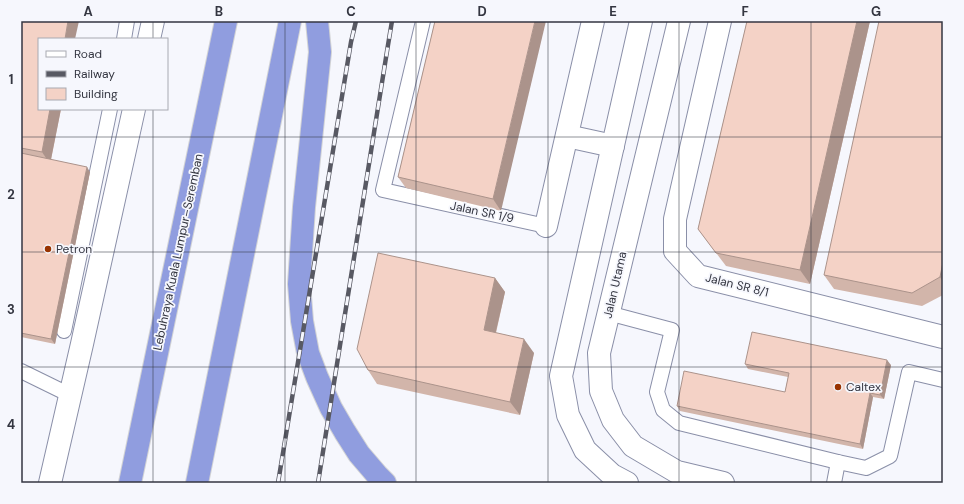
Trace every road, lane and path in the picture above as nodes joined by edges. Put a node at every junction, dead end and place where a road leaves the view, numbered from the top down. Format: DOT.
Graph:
graph roads {
  1 [pos="128,21"];
  2 [pos="153,21"];
  3 [pos="226,21"];
  4 [pos="290,21"];
  5 [pos="317,21"];
  6 [pos="423,21"];
  7 [pos="594,21"];
  8 [pos="641,21"];
  9 [pos="679,21"];
  10 [pos="720,21"];
  11 [pos="124,38"];
  12 [pos="149,38"];
  13 [pos="110,110"];
  14 [pos="134,110"];
  15 [pos="567,136"];
  16 [pos="613,146"];
  17 [pos="546,226"];
  18 [pos="608,313"];
  19 [pos="64,331"];
  20 [pos="943,337"];
  21 [pos="21,371"];
  22 [pos="943,380"];
  23 [pos="70,395"];
  24 [pos="838,462"];
  25 [pos="50,483"];
  26 [pos="130,483"];
  27 [pos="197,483"];
  28 [pos="385,483"];
  29 [pos="627,483"];
  30 [pos="723,483"];
  31 [pos="834,483"];
  1 -- 11 [label="lane"];
  2 -- 12 [label="street"];
  3 -- 26 [label="highway, Lebuhraya Kuala Lumpur–Seremban"];
  4 -- 27 [label="highway"];
  5 -- 28 [label="highway"];
  6 -- 17 [label="lane, Jalan SR 1/9"];
  7 -- 15 [label="street, Jalan SR 1/9"];
  8 -- 16 [label="street"];
  9 -- 18 [label="street, Jalan Utama"];
  10 -- 20 [label="street, Jalan SR 8/1"];
  13 -- 19 [label="lane"];
  14 -- 23 [label="street"];
  15 -- 16 [label="street"];
  15 -- 17 [label="street, Jalan SR 1/9"];
  16 -- 29 [label="street"];
  18 -- 24 [label="lane"];
  18 -- 30 [label="street, Jalan Utama"];
  21 -- 23 [label="lane"];
  22 -- 24 [label="lane"];
  23 -- 25 [label="street"];
  24 -- 31 [label="lane"];
}
